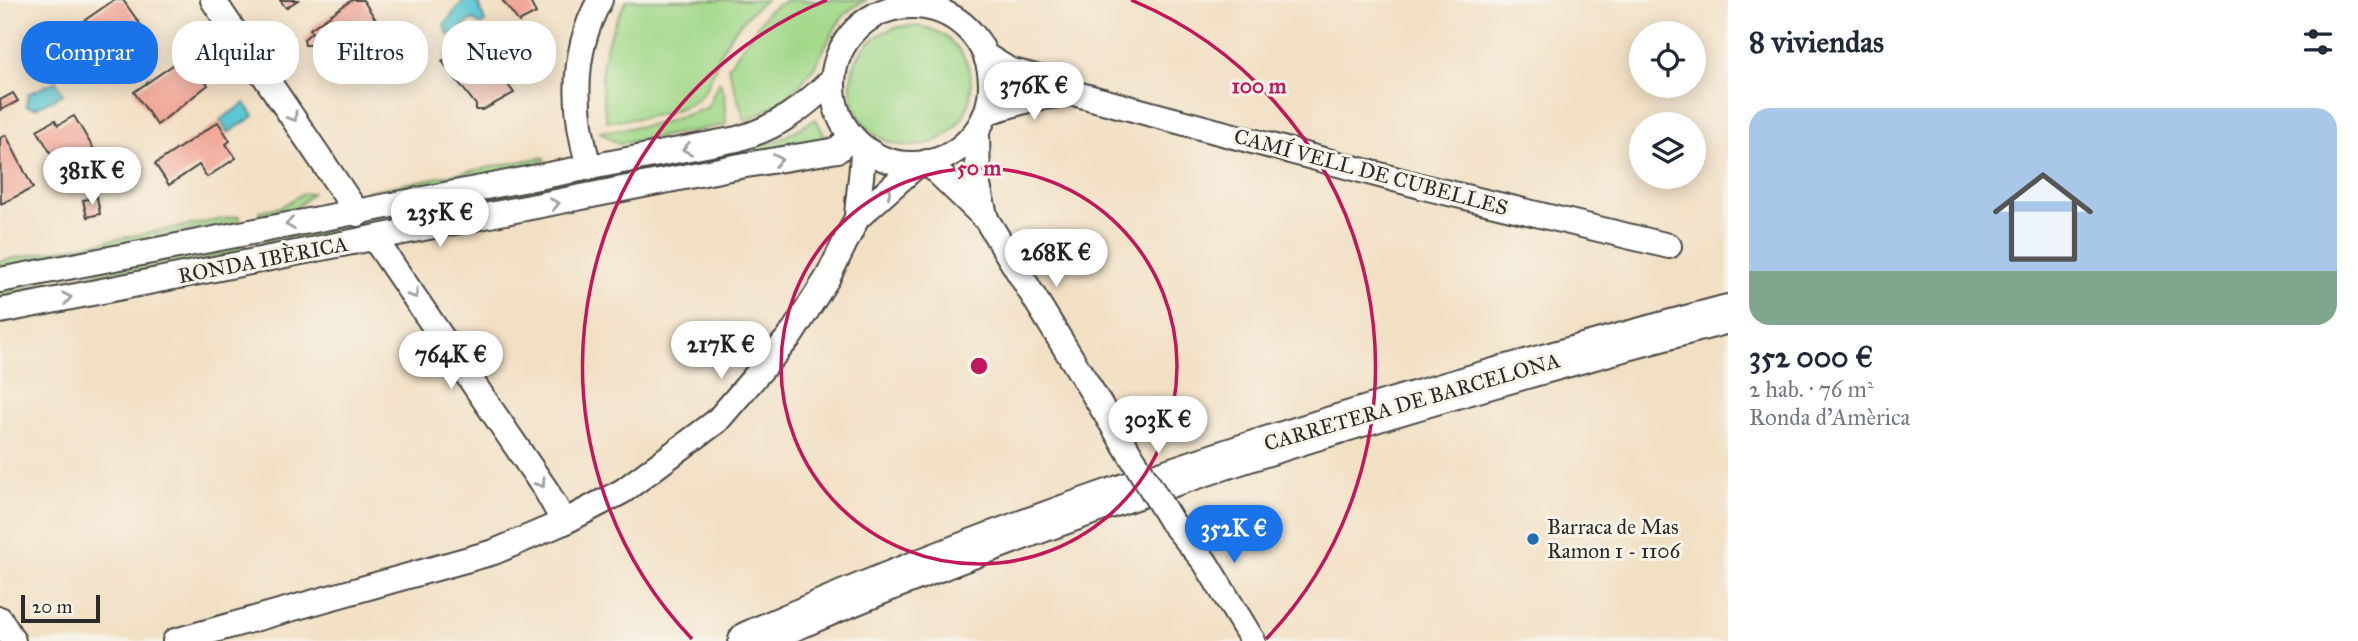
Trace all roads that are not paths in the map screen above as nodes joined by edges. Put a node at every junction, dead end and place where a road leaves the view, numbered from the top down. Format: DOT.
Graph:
graph roads {
  1 [pos="213,0"];
  2 [pos="600,0"];
  3 [pos="986,56"];
  4 [pos="833,79"];
  5 [pos="1073,93"];
  6 [pos="982,122"];
  7 [pos="857,142"];
  8 [pos="922,163"];
  9 [pos="589,167"];
  10 [pos="358,214"];
  11 [pos="857,218"];
  12 [pos="986,219"];
  13 [pos="374,238"];
  14 [pos="1669,246"];
  15 [pos="0,280"];
  16 [pos="0,311"];
  17 [pos="1728,314"];
  18 [pos="1171,521"];
  19 [pos="564,522"];
  20 [pos="0,619"];
  21 [pos="13,641"];
  22 [pos="175,641"];
  23 [pos="748,641"];
  24 [pos="1237,641"];
  25 [pos="1253,641"];
  1 -- 10 [label="street, one-way"];
  2 -- 9 [label="street"];
  3 -- 4 [label="street"];
  3 -- 5 [label="street, CAMÍ VELL DE CUBELLES"];
  3 -- 6 [label="street"];
  4 -- 7 [label="street"];
  4 -- 9 [label="street, RONDA IBÈRICA, one-way"];
  5 -- 6 [label="street, CAMÍ VELL DE CUBELLES"];
  5 -- 14 [label="street, CAMÍ VELL DE CUBELLES"];
  6 -- 8 [label="street"];
  6 -- 12 [label="street"];
  7 -- 8 [label="street"];
  7 -- 11 [label="street"];
  13 -- 7 [label="street, RONDA IBÈRICA, one-way"];
  11 -- 8 [label="street, one-way"];
  8 -- 12 [label="street"];
  9 -- 10 [label="street, RONDA IBÈRICA"];
  10 -- 15 [label="street, RONDA IBÈRICA, one-way"];
  11 -- 19 [label="street"];
  12 -- 18 [label="street, bridge"];
  16 -- 13 [label="street, RONDA IBÈRICA, one-way"];
  13 -- 19 [label="street, one-way"];
  17 -- 23 [label="highway, CARRETERA DE BARCELONA"];
  18 -- 24 [label="street"];
  18 -- 25 [label="street"];
  19 -- 22 [label="street"];
  20 -- 21 [label="street"];
}
